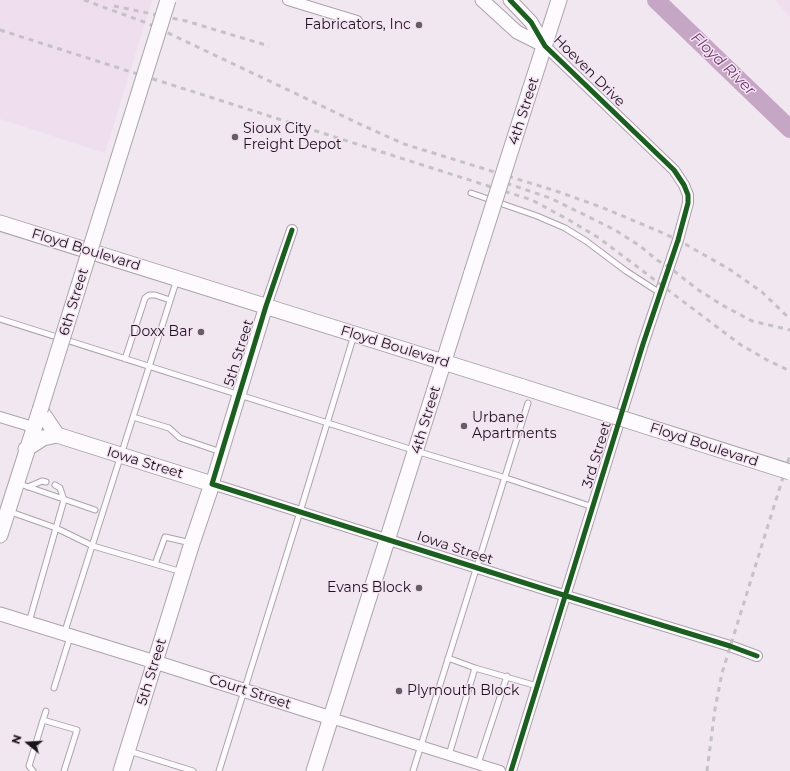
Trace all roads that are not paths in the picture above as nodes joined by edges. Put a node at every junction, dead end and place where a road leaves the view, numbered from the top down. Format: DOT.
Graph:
graph roads {
  1 [pos="168,0"];
  2 [pos="288,0"];
  3 [pos="482,0"];
  4 [pos="510,0"];
  5 [pos="557,4"];
  6 [pos="357,21"];
  7 [pos="545,46"];
  8 [pos="658,155"];
  9 [pos="471,193"];
  10 [pos="0,223"];
  11 [pos="292,230"];
  12 [pos="177,278"];
  13 [pos="660,293"];
  14 [pos="170,300"];
  15 [pos="266,306"];
  16 [pos="0,319"];
  17 [pos="354,335"];
  18 [pos="125,359"];
  19 [pos="444,361"];
  20 [pos="149,367"];
  21 [pos="239,395"];
  22 [pos="528,403"];
  23 [pos="40,410"];
  24 [pos="0,417"];
  25 [pos="133,417"];
  26 [pos="327,423"];
  27 [pos="33,427"];
  28 [pos="57,435"];
  29 [pos="26,450"];
  30 [pos="416,451"];
  31 [pos="221,452"];
  32 [pos="121,455"];
  33 [pos="790,472"];
  34 [pos="506,478"];
  35 [pos="46,482"];
  36 [pos="212,484"];
  37 [pos="22,485"];
  38 [pos="55,485"];
  39 [pos="64,500"];
  40 [pos="593,508"];
  41 [pos="95,510"];
  42 [pos="7,511"];
  43 [pos="300,512"];
  44 [pos="56,528"];
  45 [pos="0,535"];
  46 [pos="388,539"];
  47 [pos="192,543"];
  48 [pos="93,546"];
  49 [pos="155,564"];
  50 [pos="476,567"];
  51 [pos="183,572"];
  52 [pos="565,596"];
  53 [pos="0,614"];
  54 [pos="28,623"];
  55 [pos="67,636"];
  56 [pos="757,656"];
  57 [pos="448,658"];
  58 [pos="155,662"];
  59 [pos="475,668"];
  60 [pos="507,676"];
  61 [pos="537,686"];
  62 [pos="54,688"];
  63 [pos="244,691"];
  64 [pos="46,711"];
  65 [pos="331,718"];
  66 [pos="43,720"];
  67 [pos="421,747"];
  68 [pos="127,750"];
  69 [pos="449,755"];
  70 [pos="478,764"];
  71 [pos="33,771"];
  72 [pos="64,771"];
  73 [pos="121,771"];
  74 [pos="193,771"];
  75 [pos="219,771"];
  76 [pos="314,771"];
  77 [pos="413,771"];
  78 [pos="500,771"];
  79 [pos="511,771"];
  1 -- 23 [label="main road, 6th Street, bridge"];
  2 -- 6 [label="street"];
  3 -- 7 [label="street, Hoeven Drive"];
  4 -- 7 [label="street, Hoeven Drive"];
  5 -- 7 [label="main road, 4th Street"];
  7 -- 8 [label="street, Hoeven Drive"];
  7 -- 19 [label="main road, 4th Street, bridge"];
  8 -- 13 [label="street, 3rd Street"];
  9 -- 13 [label="lane"];
  10 -- 12 [label="main road, Floyd Boulevard"];
  11 -- 15 [label="street, 5th Street"];
  12 -- 14 [label="lane"];
  12 -- 15 [label="main road, Floyd Boulevard"];
  13 -- 40 [label="street, 3rd Street"];
  14 -- 18 [label="lane"];
  14 -- 20 [label="lane"];
  15 -- 17 [label="main road, Floyd Boulevard"];
  15 -- 21 [label="street, 5th Street"];
  16 -- 18 [label="lane"];
  17 -- 19 [label="main road, Floyd Boulevard"];
  17 -- 26 [label="lane"];
  18 -- 20 [label="lane"];
  19 -- 30 [label="main road, 4th Street"];
  19 -- 33 [label="main road, Floyd Boulevard, bridge"];
  20 -- 21 [label="lane"];
  20 -- 25 [label="lane"];
  21 -- 26 [label="lane"];
  21 -- 31 [label="street, 5th Street"];
  22 -- 34 [label="lane"];
  23 -- 27 [label="main road, 6th Street"];
  23 -- 28 [label="main road"];
  24 -- 27 [label="street"];
  25 -- 31 [label="lane"];
  25 -- 32 [label="lane"];
  26 -- 30 [label="lane"];
  26 -- 43 [label="lane"];
  27 -- 29 [label="main road, 6th Street"];
  28 -- 29 [label="main road"];
  28 -- 32 [label="main road, Iowa Street"];
  29 -- 37 [label="main road, 6th Street"];
  30 -- 34 [label="lane"];
  30 -- 46 [label="main road, 4th Street"];
  31 -- 36 [label="street, 5th Street"];
  32 -- 36 [label="main road, Iowa Street"];
  32 -- 48 [label="lane"];
  34 -- 40 [label="lane"];
  34 -- 50 [label="lane"];
  35 -- 37 [label="lane"];
  36 -- 43 [label="street, Iowa Street"];
  36 -- 47 [label="main road, 5th Street"];
  37 -- 39 [label="lane"];
  37 -- 42 [label="main road, 6th Street"];
  38 -- 39 [label="lane"];
  39 -- 41 [label="lane"];
  39 -- 44 [label="lane"];
  40 -- 52 [label="street, 3rd Street"];
  42 -- 44 [label="lane"];
  42 -- 45 [label="main road, 6th Street"];
  43 -- 46 [label="street, Iowa Street"];
  43 -- 63 [label="lane"];
  44 -- 48 [label="lane"];
  44 -- 54 [label="lane"];
  46 -- 50 [label="street, Iowa Street"];
  46 -- 65 [label="main road, 4th Street"];
  47 -- 49 [label="lane"];
  47 -- 51 [label="main road, 5th Street"];
  48 -- 49 [label="lane"];
  48 -- 55 [label="lane"];
  49 -- 51 [label="lane"];
  50 -- 52 [label="street, Iowa Street"];
  50 -- 57 [label="lane"];
  51 -- 58 [label="main road, 5th Street"];
  52 -- 56 [label="street, Iowa Street"];
  52 -- 61 [label="street, 3rd Street"];
  53 -- 54 [label="street, Court Street"];
  54 -- 55 [label="street, Court Street"];
  55 -- 58 [label="street, Court Street"];
  55 -- 62 [label="lane"];
  57 -- 59 [label="lane"];
  57 -- 67 [label="lane"];
  58 -- 63 [label="street, Court Street"];
  58 -- 68 [label="main road, 5th Street"];
  59 -- 60 [label="lane"];
  59 -- 69 [label="lane"];
  60 -- 61 [label="lane"];
  60 -- 70 [label="lane"];
  61 -- 79 [label="street, 3rd Street"];
  63 -- 65 [label="street, Court Street"];
  63 -- 75 [label="lane"];
  64 -- 66 [label="lane"];
  65 -- 67 [label="street, Court Street"];
  65 -- 76 [label="main road, 4th Street"];
  66 -- 71 [label="lane"];
  66 -- 72 [label="lane"];
  67 -- 69 [label="street, Court Street"];
  67 -- 77 [label="lane"];
  68 -- 73 [label="main road, 5th Street"];
  68 -- 74 [label="lane"];
  69 -- 70 [label="street, Court Street"];
  70 -- 78 [label="street, Court Street"];
}
